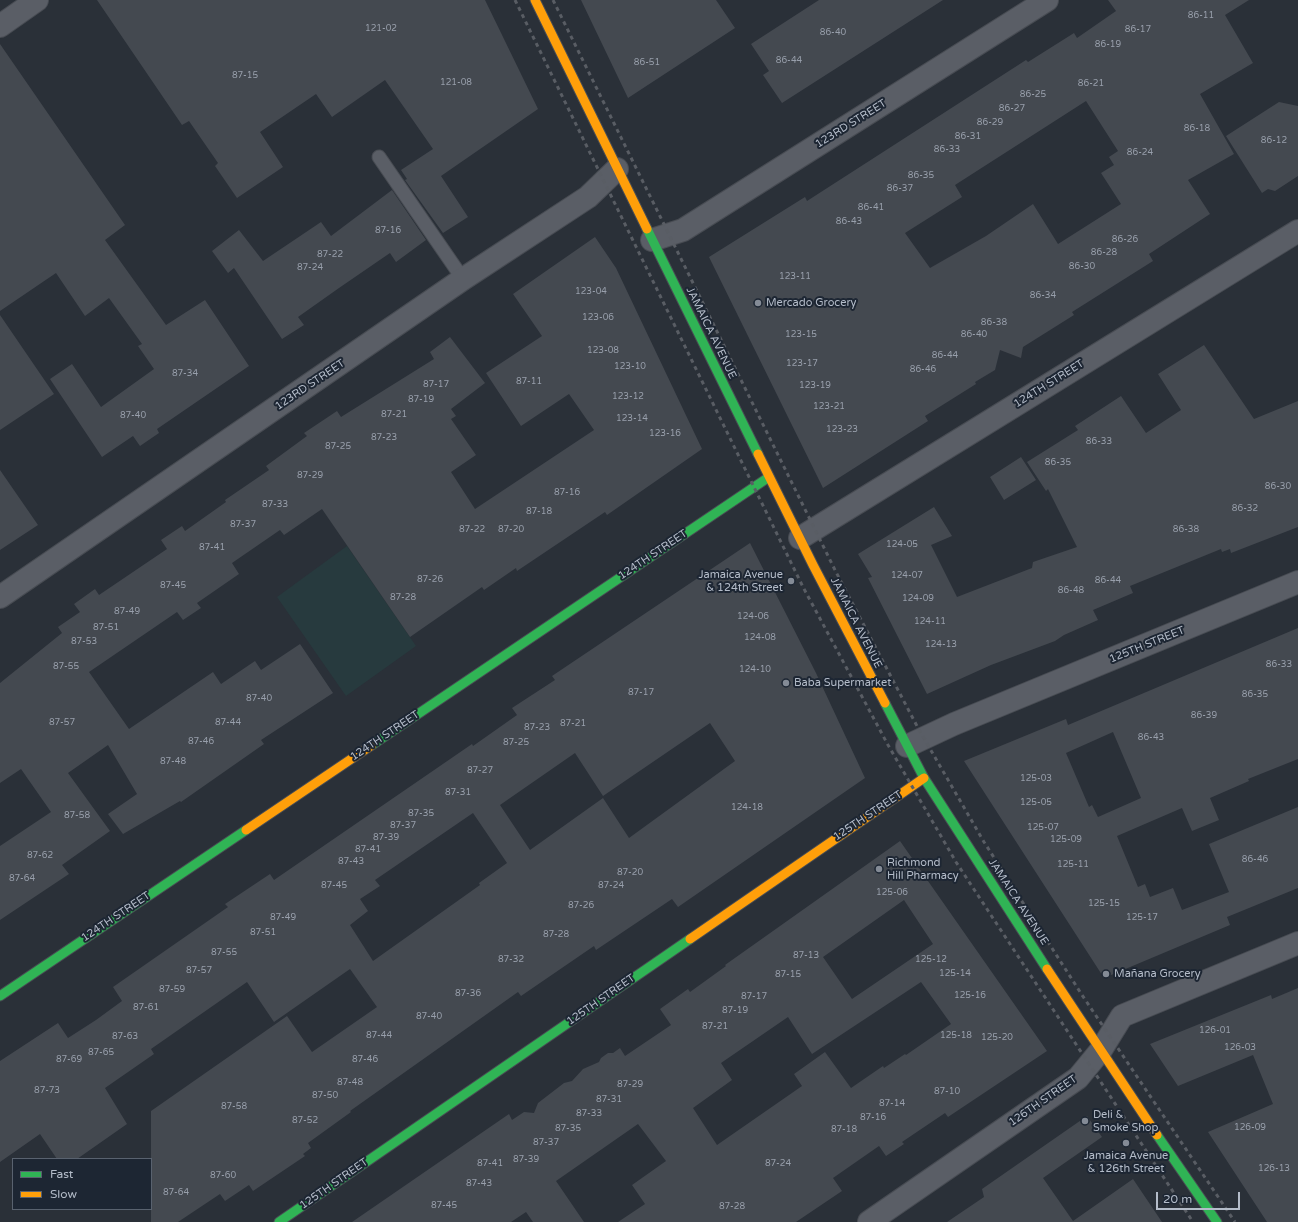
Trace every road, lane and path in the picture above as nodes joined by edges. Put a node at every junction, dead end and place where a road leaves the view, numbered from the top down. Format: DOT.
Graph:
graph roads {
  1 [pos="37,0"];
  2 [pos="535,0"];
  3 [pos="1047,0"];
  4 [pos="0,26"];
  5 [pos="379,158"];
  6 [pos="617,170"];
  7 [pos="1298,231"];
  8 [pos="652,240"];
  9 [pos="463,279"];
  10 [pos="769,477"];
  11 [pos="800,538"];
  12 [pos="1298,582"];
  13 [pos="0,597"];
  14 [pos="907,746"];
  15 [pos="924,778"];
  16 [pos="1298,943"];
  17 [pos="0,996"];
  18 [pos="1101,1050"];
  19 [pos="279,1222"];
  20 [pos="869,1222"];
  21 [pos="1217,1222"];
  1 -- 4 [label="street"];
  2 -- 6 [label="street, JAMAICA AVENUE"];
  3 -- 8 [label="street, 123RD STREET"];
  5 -- 9 [label="lane"];
  6 -- 8 [label="street, JAMAICA AVENUE"];
  6 -- 9 [label="street, 123RD STREET"];
  7 -- 11 [label="street, 124TH STREET"];
  8 -- 10 [label="street, JAMAICA AVENUE"];
  9 -- 13 [label="street, 123RD STREET"];
  10 -- 11 [label="street, JAMAICA AVENUE"];
  10 -- 17 [label="street, 124TH STREET"];
  11 -- 14 [label="street, JAMAICA AVENUE"];
  12 -- 14 [label="street, 125TH STREET"];
  14 -- 15 [label="street, JAMAICA AVENUE"];
  15 -- 18 [label="street, JAMAICA AVENUE"];
  15 -- 19 [label="street, 125TH STREET"];
  16 -- 18 [label="street, 126TH STREET"];
  18 -- 20 [label="street, 126TH STREET"];
  18 -- 21 [label="street, JAMAICA AVENUE"];
}
